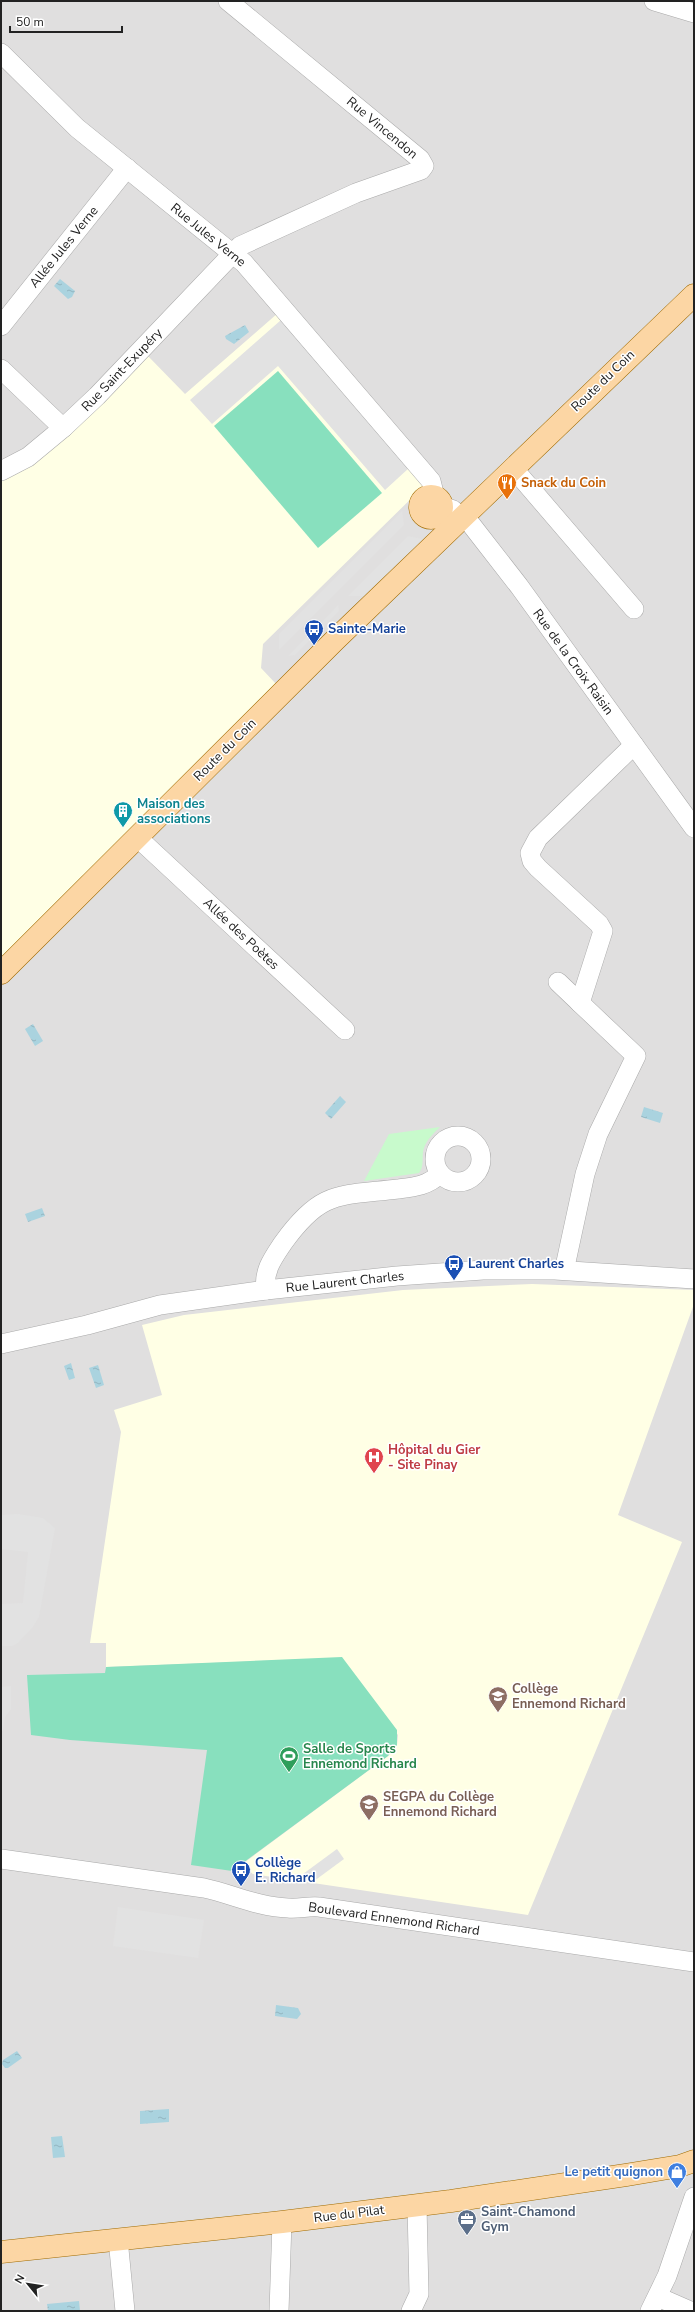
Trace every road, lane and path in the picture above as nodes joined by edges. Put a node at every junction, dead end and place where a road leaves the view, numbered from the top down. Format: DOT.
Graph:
graph roads {
  1 [pos="228,1"];
  2 [pos="654,1"];
  3 [pos="694,13"];
  4 [pos="1,53"];
  5 [pos="127,168"];
  6 [pos="232,255"];
  7 [pos="694,295"];
  8 [pos="1,326"];
  9 [pos="1,369"];
  10 [pos="63,428"];
  11 [pos="513,468"];
  12 [pos="1,471"];
  13 [pos="484,495"];
  14 [pos="437,506"];
  15 [pos="462,516"];
  16 [pos="432,546"];
  17 [pos="634,609"];
  18 [pos="634,745"];
  19 [pos="694,828"];
  20 [pos="138,838"];
  21 [pos="1,973"];
  22 [pos="558,982"];
  23 [pos="580,1003"];
  24 [pos="345,1030"];
  25 [pos="440,1174"];
  26 [pos="566,1262"];
  27 [pos="694,1279"];
  28 [pos="266,1290"];
  29 [pos="1,1344"];
  30 [pos="1,1859"];
  31 [pos="694,1962"];
  32 [pos="694,2161"];
  33 [pos="694,2197"];
  34 [pos="417,2205"];
  35 [pos="282,2222"];
  36 [pos="118,2239"];
  37 [pos="1,2252"];
  38 [pos="654,2304"];
  39 [pos="125,2311"];
  40 [pos="279,2311"];
  41 [pos="411,2311"];
  42 [pos="690,2311"];
  1 -- 6 [label="street, Rue Vincendon"];
  2 -- 3 [label="street"];
  4 -- 5 [label="street, Rue Jules Verne"];
  5 -- 6 [label="street, Rue Jules Verne"];
  5 -- 8 [label="street, Allée Jules Verne"];
  6 -- 10 [label="street, Rue Saint-Exupéry"];
  6 -- 14 [label="street, Rue Jules Verne"];
  7 -- 11 [label="main road, Route du Coin"];
  9 -- 10 [label="street"];
  10 -- 12 [label="street, Rue Saint-Exupéry"];
  11 -- 13 [label="main road, Route du Coin"];
  11 -- 17 [label="street"];
  13 -- 14 [label="main road, Route du Coin"];
  13 -- 15 [label="main road, Route du Coin"];
  14 -- 15 [label="street, Rue de la Croix Raisin"];
  14 -- 16 [label="main road"];
  15 -- 16 [label="main road, Route du Coin"];
  15 -- 18 [label="street, Rue de la Croix Raisin"];
  16 -- 20 [label="main road, Route du Coin"];
  18 -- 19 [label="street, Rue de la Croix Raisin"];
  18 -- 23 [label="street"];
  20 -- 21 [label="main road, Route du Coin"];
  20 -- 24 [label="street, Allée des Poètes"];
  22 -- 23 [label="street"];
  23 -- 26 [label="street"];
  25 -- 28 [label="street"];
  27 -- 28 [label="street, Rue Laurent Charles"];
  28 -- 29 [label="street, Rue Laurent Charles"];
  30 -- 31 [label="street, Boulevard Ennemond Richard"];
  32 -- 34 [label="main road, Rue du Pilat"];
  33 -- 38 [label="street"];
  34 -- 35 [label="main road, Rue du Pilat"];
  34 -- 41 [label="street"];
  35 -- 36 [label="main road, Rue du Pilat"];
  35 -- 40 [label="street"];
  36 -- 37 [label="main road, Rue du Pilat"];
  36 -- 39 [label="street"];
  38 -- 42 [label="street"];
}
